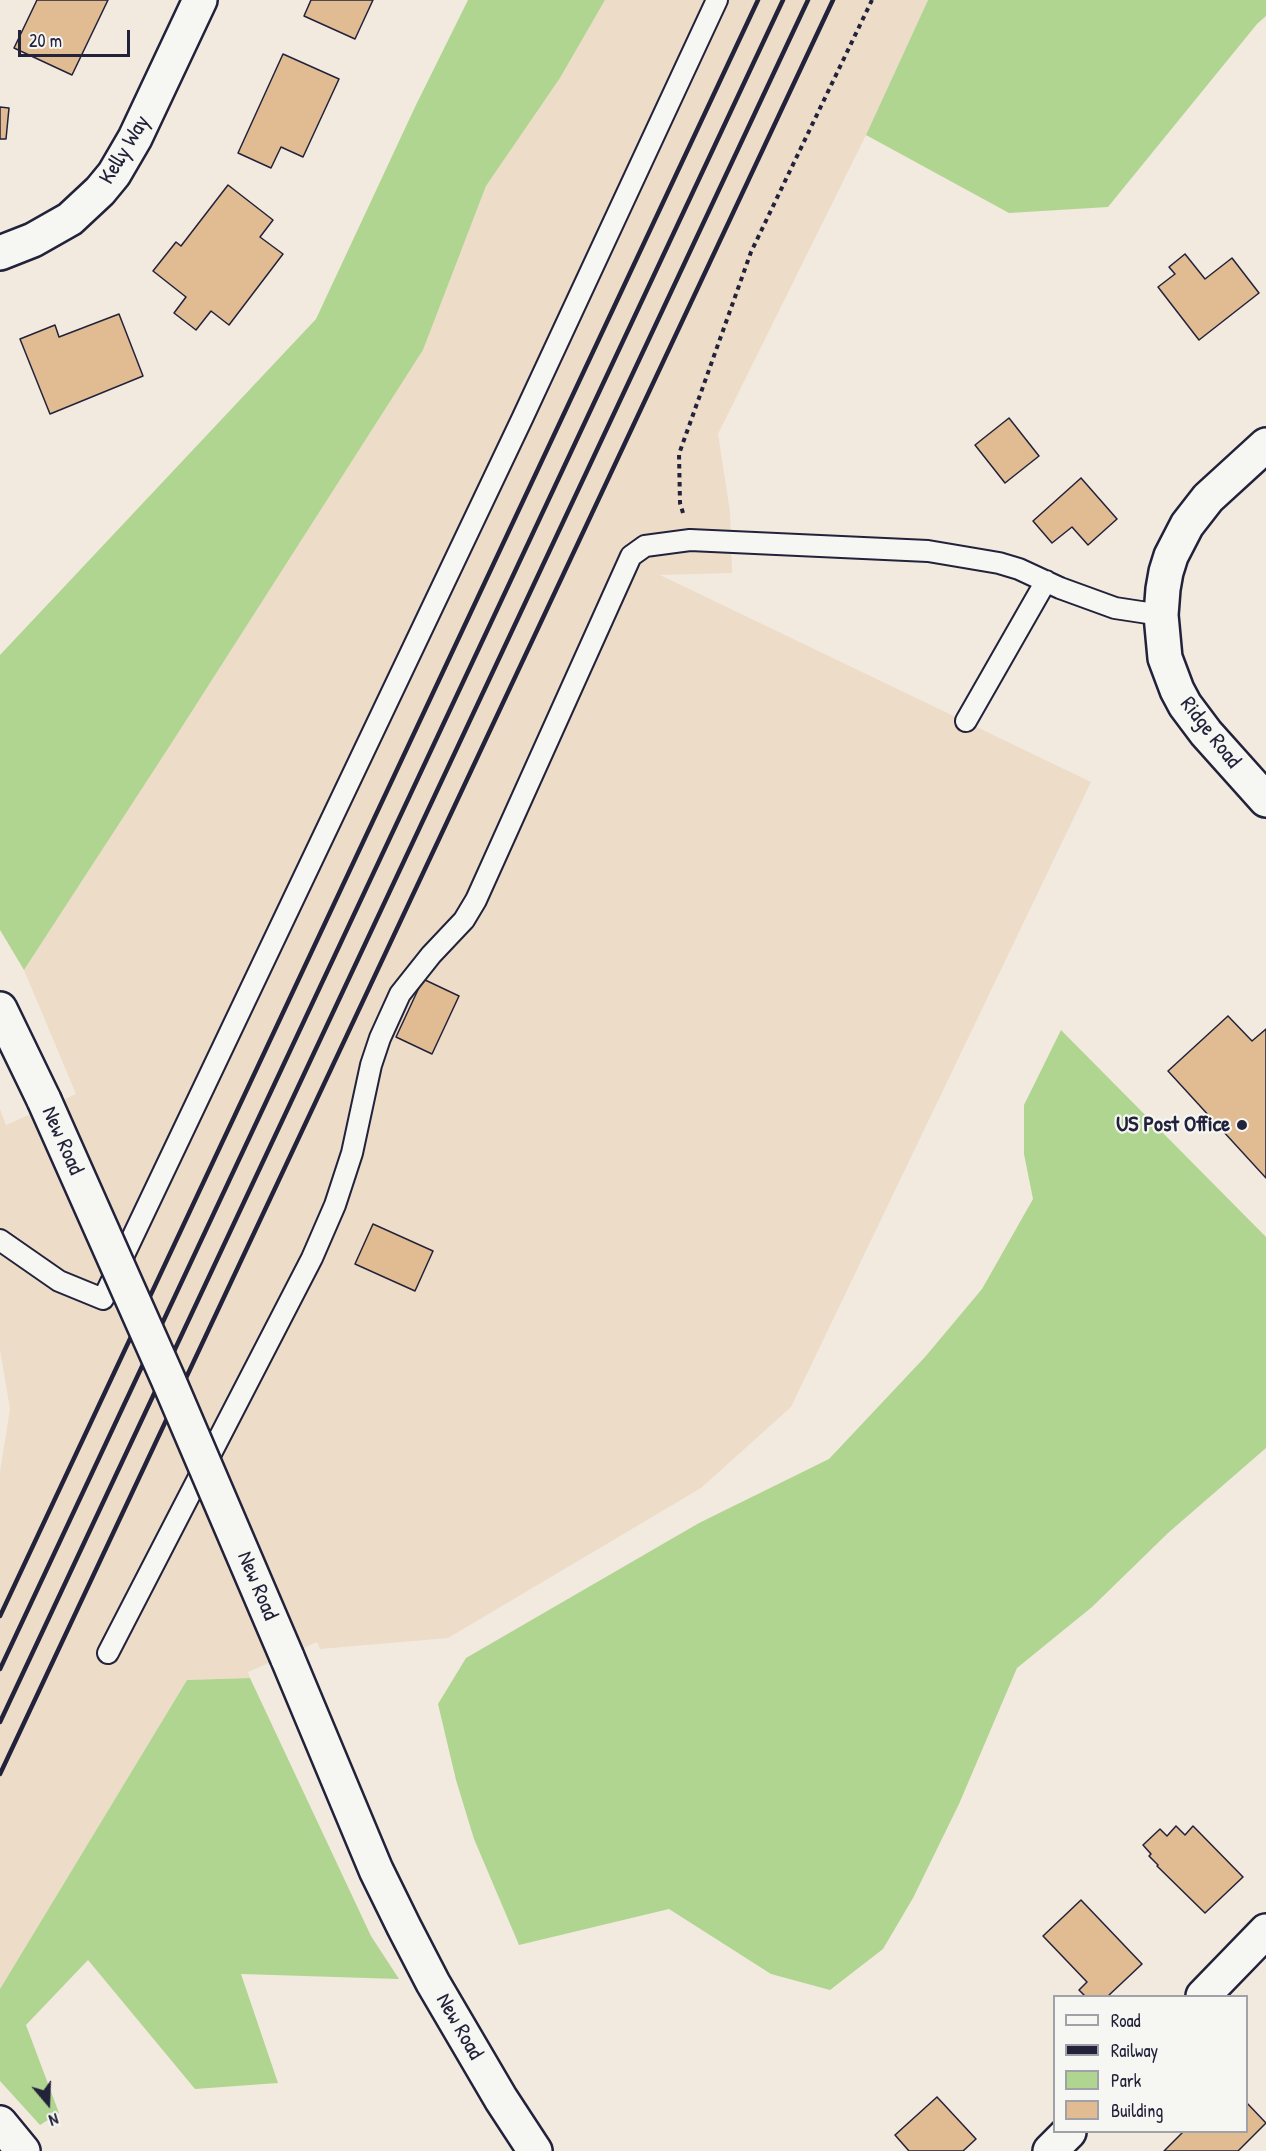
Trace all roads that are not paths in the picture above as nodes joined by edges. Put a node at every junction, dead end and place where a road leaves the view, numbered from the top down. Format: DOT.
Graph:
graph roads {
  1 [pos="200,0"];
  2 [pos="717,0"];
  3 [pos="0,253"];
  4 [pos="1266,445"];
  5 [pos="1046,581"];
  6 [pos="1161,615"];
  7 [pos="966,721"];
  8 [pos="1266,800"];
  9 [pos="0,1009"];
  10 [pos="0,1240"];
  11 [pos="108,1653"];
  12 [pos="1266,1931"];
  13 [pos="1204,1995"];
  14 [pos="0,2123"];
  15 [pos="1068,2133"];
  16 [pos="23,2151"];
  17 [pos="535,2151"];
  18 [pos="1050,2151"];
  1 -- 3 [label="street, Kelly Way"];
  2 -- 10 [label="lane"];
  4 -- 6 [label="street, Ridge Road"];
  5 -- 6 [label="lane"];
  5 -- 7 [label="lane"];
  5 -- 11 [label="lane"];
  6 -- 8 [label="street, Ridge Road"];
  9 -- 17 [label="street, New Road, bridge"];
  12 -- 13 [label="street"];
  14 -- 16 [label="street"];
  15 -- 18 [label="street"];
}
